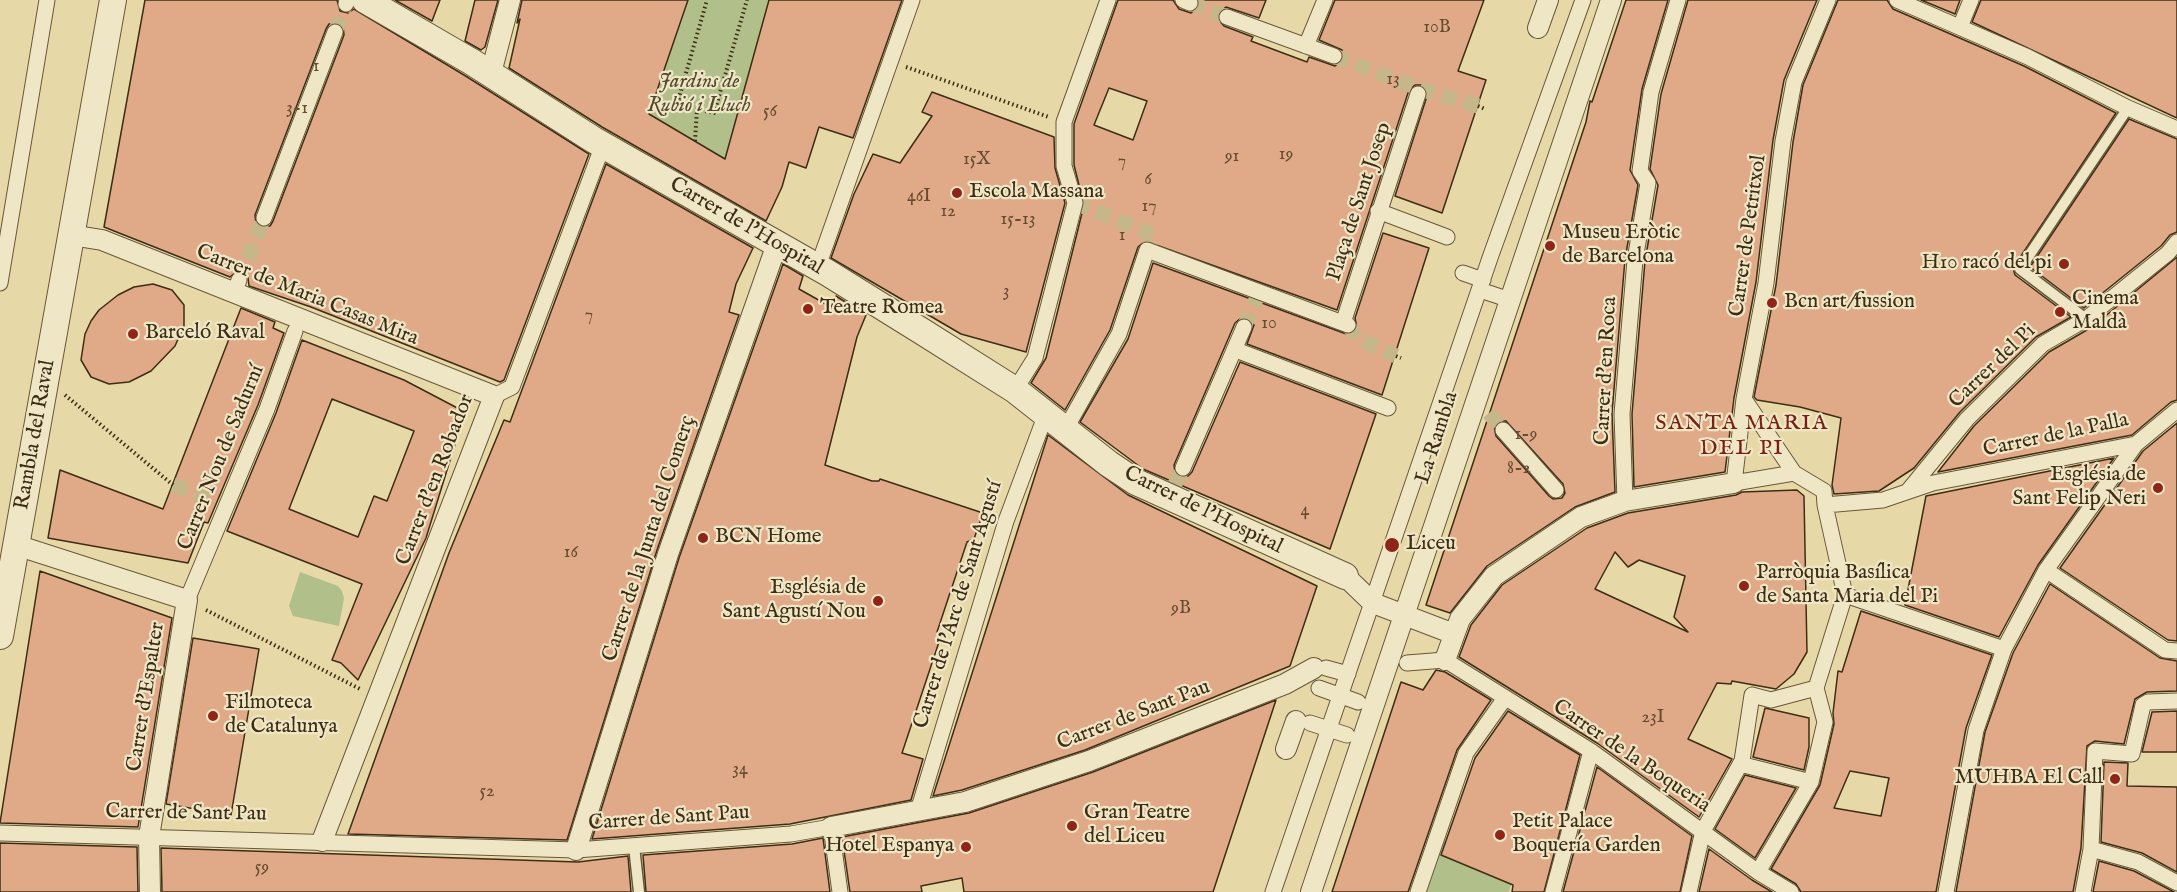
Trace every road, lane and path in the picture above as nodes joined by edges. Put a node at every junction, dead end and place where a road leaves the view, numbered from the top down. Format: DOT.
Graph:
graph roads {
  1 [pos="46,0"];
  2 [pos="113,0"];
  3 [pos="510,0"];
  4 [pos="706,0"];
  5 [pos="747,0"];
  6 [pos="912,0"];
  7 [pos="1108,0"];
  8 [pos="1325,0"];
  9 [pos="1548,0"];
  10 [pos="1583,0"];
  11 [pos="1611,0"];
  12 [pos="1678,0"];
  13 [pos="1828,0"];
  14 [pos="1897,0"];
  15 [pos="1971,0"];
  16 [pos="353,1"];
  17 [pos="1227,16"];
  18 [pos="1960,27"];
  19 [pos="1538,28"];
  20 [pos="335,32"];
  21 [pos="1306,46"];
  22 [pos="1334,56"];
  23 [pos="891,63"];
  24 [pos="491,73"];
  25 [pos="1418,94"];
  26 [pos="1478,106"];
  27 [pos="2128,108"];
  28 [pos="696,109"];
  29 [pos="1485,109"];
  30 [pos="1064,122"];
  31 [pos="2177,129"];
  32 [pos="695,141"];
  33 [pos="603,145"];
  34 [pos="1378,211"];
  35 [pos="264,218"];
  36 [pos="71,235"];
  37 [pos="1447,237"];
  38 [pos="2177,242"];
  39 [pos="777,244"];
  40 [pos="1147,250"];
  41 [pos="821,258"];
  42 [pos="1463,273"];
  43 [pos="0,283"];
  44 [pos="1482,285"];
  45 [pos="1504,298"];
  46 [pos="2086,319"];
  47 [pos="1244,327"];
  48 [pos="295,332"];
  49 [pos="1236,350"];
  50 [pos="1015,390"];
  51 [pos="63,394"];
  52 [pos="494,396"];
  53 [pos="1744,399"];
  54 [pos="1388,408"];
  55 [pos="2177,410"];
  56 [pos="1055,422"];
  57 [pos="1503,430"];
  58 [pos="2136,444"];
  59 [pos="1183,468"];
  60 [pos="1794,473"];
  61 [pos="1734,483"];
  62 [pos="172,485"];
  63 [pos="1556,490"];
  64 [pos="1907,492"];
  65 [pos="1824,498"];
  66 [pos="1625,501"];
  67 [pos="16,545"];
  68 [pos="2046,570"];
  69 [pos="1350,580"];
  70 [pos="1845,595"];
  71 [pos="187,600"];
  72 [pos="1373,603"];
  73 [pos="1410,617"];
  74 [pos="1457,626"];
  75 [pos="0,636"];
  76 [pos="2004,649"];
  77 [pos="2171,650"];
  78 [pos="1445,660"];
  79 [pos="1407,663"];
  80 [pos="1320,668"];
  81 [pos="1348,675"];
  82 [pos="1319,688"];
  83 [pos="1816,688"];
  84 [pos="1341,695"];
  85 [pos="377,698"];
  86 [pos="1505,698"];
  87 [pos="2177,701"];
  88 [pos="1358,702"];
  89 [pos="1303,722"];
  90 [pos="1329,729"];
  91 [pos="1347,735"];
  92 [pos="1286,749"];
  93 [pos="1591,751"];
  94 [pos="1741,763"];
  95 [pos="1811,782"];
  96 [pos="918,811"];
  97 [pos="831,827"];
  98 [pos="1703,831"];
  99 [pos="0,833"];
  100 [pos="149,837"];
  101 [pos="322,841"];
  102 [pos="634,846"];
  103 [pos="2091,849"];
  104 [pos="576,850"];
  105 [pos="1758,872"];
  106 [pos="2177,883"];
  107 [pos="150,892"];
  108 [pos="639,892"];
  109 [pos="840,892"];
  110 [pos="1273,892"];
  111 [pos="1311,892"];
  112 [pos="1418,892"];
  113 [pos="1553,892"];
  114 [pos="1689,892"];
  115 [pos="1789,892"];
  116 [pos="1946,892"];
  117 [pos="2083,892"];
  1 -- 43 [label="street"];
  2 -- 36 [label="street, Rambla del Raval"];
  3 -- 24 [label="street"];
  4 -- 28 [label="path"];
  5 -- 28 [label="path"];
  6 -- 23 [label="street"];
  7 -- 30 [label="street"];
  8 -- 21 [label="street"];
  9 -- 19 [label="street"];
  10 -- 44 [label="street, La Rambla"];
  11 -- 73 [label="street, La Rambla"];
  12 -- 66 [label="street, Carrer d'en Roca"];
  13 -- 53 [label="street, Carrer de Petritxol"];
  14 -- 18 [label="street"];
  15 -- 18 [label="street"];
  16 -- 24 [label="street, Carrer de l'Hospital"];
  17 -- 21 [label="street"];
  18 -- 27 [label="street"];
  20 -- 35 [label="street"];
  21 -- 22 [label="street"];
  23 -- 30 [label="path"];
  23 -- 41 [label="street"];
  24 -- 33 [label="street, Carrer de l'Hospital"];
  25 -- 34 [label="street, Plaça de Sant Josep"];
  26 -- 29 [label="path"];
  27 -- 31 [label="street"];
  27 -- 46 [label="lane"];
  28 -- 32 [label="path"];
  30 -- 50 [label="street"];
  33 -- 39 [label="street, Carrer de l'Hospital"];
  33 -- 52 [label="street, Carrer d'en Robador"];
  34 -- 37 [label="street"];
  34 -- 40 [label="street, Plaça de Sant Josep"];
  36 -- 52 [label="street, Carrer de Maria Casas Mira"];
  36 -- 67 [label="street, Rambla del Raval"];
  38 -- 46 [label="street, Carrer del Pi"];
  39 -- 50 [label="street, Carrer de l'Hospital"];
  39 -- 104 [label="street, Carrer de la Junta del Comerç"];
  40 -- 56 [label="street, Carrer de l'Arc de Sant Agustí"];
  42 -- 44 [label="street"];
  44 -- 45 [label="street"];
  44 -- 72 [label="street, La Rambla"];
  46 -- 64 [label="street, Carrer del Pi"];
  47 -- 49 [label="street"];
  48 -- 71 [label="street, Carrer Nou de Sadurní"];
  49 -- 54 [label="street"];
  49 -- 59 [label="street"];
  50 -- 56 [label="street, Carrer de l'Hospital"];
  51 -- 62 [label="path, Rambla del Raval"];
  52 -- 85 [label="street, Carrer d'en Robador"];
  53 -- 60 [label="street"];
  53 -- 61 [label="street, Carrer de Petritxol"];
  55 -- 58 [label="street, Carrer de la Palla"];
  56 -- 69 [label="street, Carrer de l'Hospital"];
  56 -- 96 [label="street, Carrer de l'Arc de Sant Agustí"];
  57 -- 63 [label="street"];
  58 -- 64 [label="street, Carrer de la Palla"];
  58 -- 68 [label="street"];
  60 -- 61 [label="street"];
  60 -- 65 [label="street"];
  61 -- 66 [label="street"];
  64 -- 65 [label="street, Carrer de la Palla"];
  65 -- 70 [label="street"];
  66 -- 74 [label="street"];
  67 -- 71 [label="street"];
  67 -- 75 [label="street, Rambla del Raval"];
  68 -- 76 [label="street"];
  68 -- 77 [label="street"];
  69 -- 72 [label="street"];
  70 -- 76 [label="street"];
  70 -- 83 [label="street"];
  71 -- 85 [label="path"];
  71 -- 100 [label="street, Carrer d'Espalter"];
  72 -- 73 [label="street"];
  72 -- 81 [label="street, La Rambla"];
  73 -- 74 [label="street"];
  73 -- 111 [label="street, La Rambla"];
  74 -- 78 [label="street"];
  76 -- 116 [label="street"];
  78 -- 79 [label="street"];
  78 -- 86 [label="street, Carrer de la Boqueria"];
  80 -- 81 [label="street"];
  80 -- 96 [label="street, Carrer de Sant Pau"];
  81 -- 84 [label="street, La Rambla"];
  82 -- 84 [label="street"];
  83 -- 94 [label="street"];
  83 -- 95 [label="street"];
  84 -- 88 [label="street"];
  84 -- 90 [label="street, La Rambla"];
  85 -- 101 [label="street, Carrer d'en Robador"];
  86 -- 93 [label="street, Carrer de la Boqueria"];
  86 -- 112 [label="street"];
  87 -- 103 [label="street"];
  89 -- 90 [label="street"];
  89 -- 92 [label="street"];
  90 -- 91 [label="street"];
  90 -- 110 [label="street, La Rambla"];
  93 -- 98 [label="street, Carrer de la Boqueria"];
  93 -- 113 [label="street"];
  94 -- 95 [label="street"];
  94 -- 98 [label="street"];
  95 -- 105 [label="street"];
  96 -- 97 [label="street, Carrer de Sant Pau"];
  97 -- 102 [label="street, Carrer de Sant Pau"];
  97 -- 109 [label="street"];
  98 -- 105 [label="street, Carrer de la Boqueria"];
  98 -- 114 [label="street"];
  99 -- 100 [label="street, Carrer de Sant Pau"];
  100 -- 101 [label="street, Carrer de Sant Pau"];
  100 -- 107 [label="street, Carrer d'Espalter"];
  101 -- 104 [label="street, Carrer de Sant Pau"];
  102 -- 104 [label="street, Carrer de Sant Pau"];
  102 -- 108 [label="lane"];
  103 -- 106 [label="street"];
  103 -- 117 [label="street"];
  105 -- 115 [label="street, Carrer de la Boqueria"];
}
